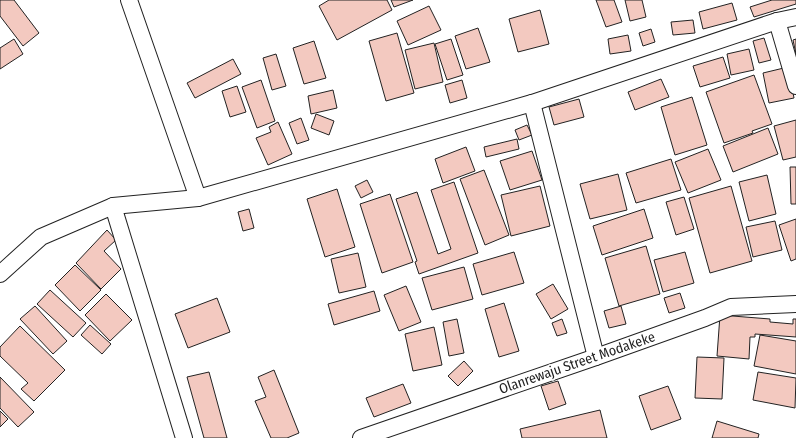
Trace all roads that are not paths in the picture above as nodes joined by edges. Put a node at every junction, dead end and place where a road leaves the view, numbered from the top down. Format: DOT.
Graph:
graph roads {
  1 [pos="129,0"];
  2 [pos="796,17"];
  3 [pos="777,21"];
  4 [pos="796,86"];
  5 [pos="532,103"];
  6 [pos="198,198"];
  7 [pos="113,206"];
  8 [pos="0,274"];
  9 [pos="796,304"];
  10 [pos="596,357"];
  11 [pos="184,438"];
  12 [pos="361,438"];
  1 -- 6 [label="street"];
  2 -- 3 [label="street"];
  3 -- 4 [label="street"];
  3 -- 5 [label="street"];
  5 -- 6 [label="street"];
  5 -- 10 [label="street"];
  6 -- 7 [label="street"];
  7 -- 8 [label="street"];
  7 -- 11 [label="street"];
  9 -- 10 [label="street, Olanrewaju Street Modakeke"];
  10 -- 12 [label="street, Olanrewaju Street Modakeke"];
}
